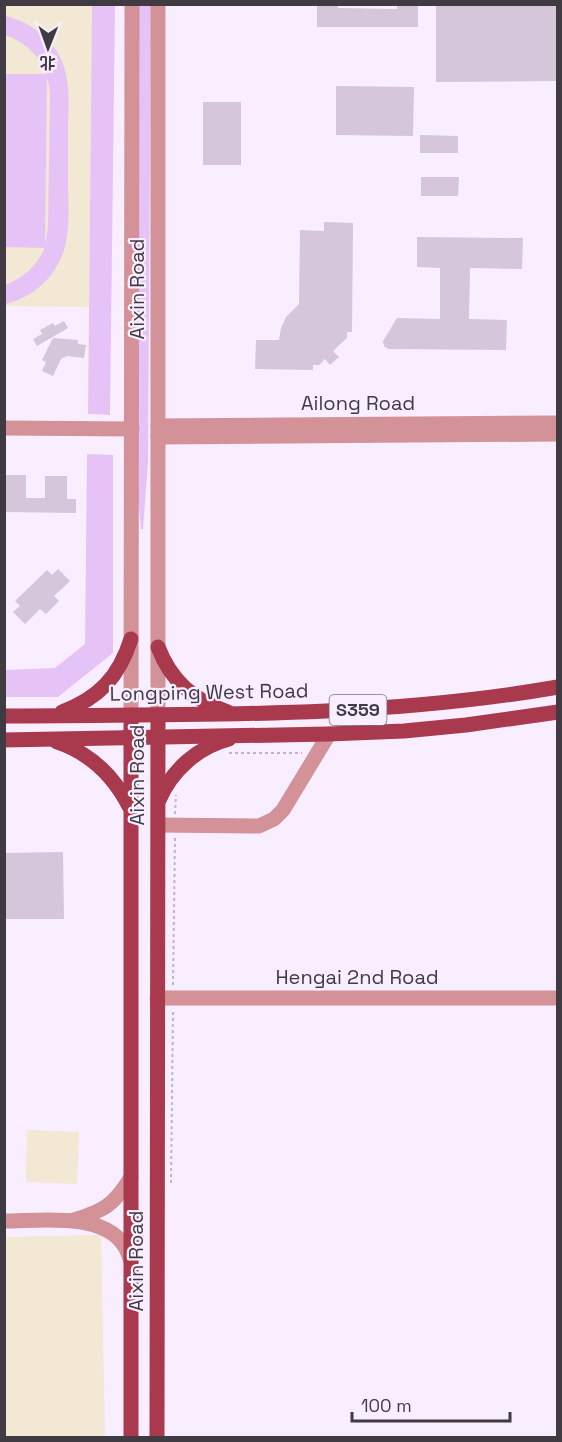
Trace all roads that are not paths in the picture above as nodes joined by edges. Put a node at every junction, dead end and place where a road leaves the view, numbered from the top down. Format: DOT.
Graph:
graph roads {
  1 [pos="132,4"];
  2 [pos="158,4"];
  3 [pos="558,423"];
  4 [pos="4,428"];
  5 [pos="132,429"];
  6 [pos="158,431"];
  7 [pos="558,434"];
  8 [pos="131,639"];
  9 [pos="158,647"];
  10 [pos="558,687"];
  11 [pos="558,712"];
  12 [pos="236,714"];
  13 [pos="131,715"];
  14 [pos="158,715"];
  15 [pos="4,716"];
  16 [pos="47,716"];
  17 [pos="329,734"];
  18 [pos="244,736"];
  19 [pos="158,737"];
  20 [pos="132,738"];
  21 [pos="4,740"];
  22 [pos="49,740"];
  23 [pos="131,790"];
  24 [pos="158,796"];
  25 [pos="131,808"];
  26 [pos="158,825"];
  27 [pos="165,998"];
  28 [pos="558,998"];
  29 [pos="131,1177"];
  30 [pos="74,1220"];
  31 [pos="4,1221"];
  32 [pos="131,1261"];
  33 [pos="131,1437"];
  34 [pos="157,1437"];
  1 -- 5 [label="street, Aixin Road"];
  2 -- 6 [label="street, Aixin Road"];
  3 -- 6 [label="street, Ailong Road"];
  4 -- 5 [label="street"];
  5 -- 8 [label="street, Aixin Road"];
  6 -- 7 [label="street, Ailong Road"];
  6 -- 9 [label="street, Aixin Road"];
  8 -- 13 [label="street, Aixin Road"];
  8 -- 16 [label="main road"];
  9 -- 12 [label="main road"];
  9 -- 14 [label="street, Aixin Road"];
  10 -- 12 [label="main road, Longping West Road / S359"];
  11 -- 17 [label="main road, S359"];
  12 -- 14 [label="main road, Longping West Road / S359"];
  13 -- 14 [label="main road, Longping West Road / S359"];
  13 -- 16 [label="main road, Longping West Road / S359"];
  13 -- 20 [label="main road, Aixin Road"];
  14 -- 19 [label="main road, Aixin Road"];
  15 -- 16 [label="main road, Longping West Road / S359"];
  17 -- 18 [label="main road, S359"];
  17 -- 26 [label="street"];
  18 -- 19 [label="main road, S359"];
  18 -- 24 [label="main road"];
  19 -- 20 [label="main road, S359"];
  19 -- 24 [label="main road, Aixin Road"];
  20 -- 22 [label="main road, S359"];
  20 -- 23 [label="main road, Aixin Road"];
  21 -- 22 [label="main road, S359"];
  22 -- 25 [label="main road"];
  23 -- 24 [label="main road"];
  23 -- 25 [label="main road, Aixin Road"];
  24 -- 26 [label="main road, Aixin Road"];
  25 -- 29 [label="main road, Aixin Road"];
  26 -- 27 [label="main road, Aixin Road"];
  27 -- 28 [label="street, Hengai 2nd Road"];
  27 -- 34 [label="main road, Aixin Road"];
  29 -- 30 [label="street"];
  29 -- 32 [label="main road, Aixin Road"];
  30 -- 31 [label="street"];
  30 -- 32 [label="street"];
  32 -- 33 [label="main road, Aixin Road"];
}
